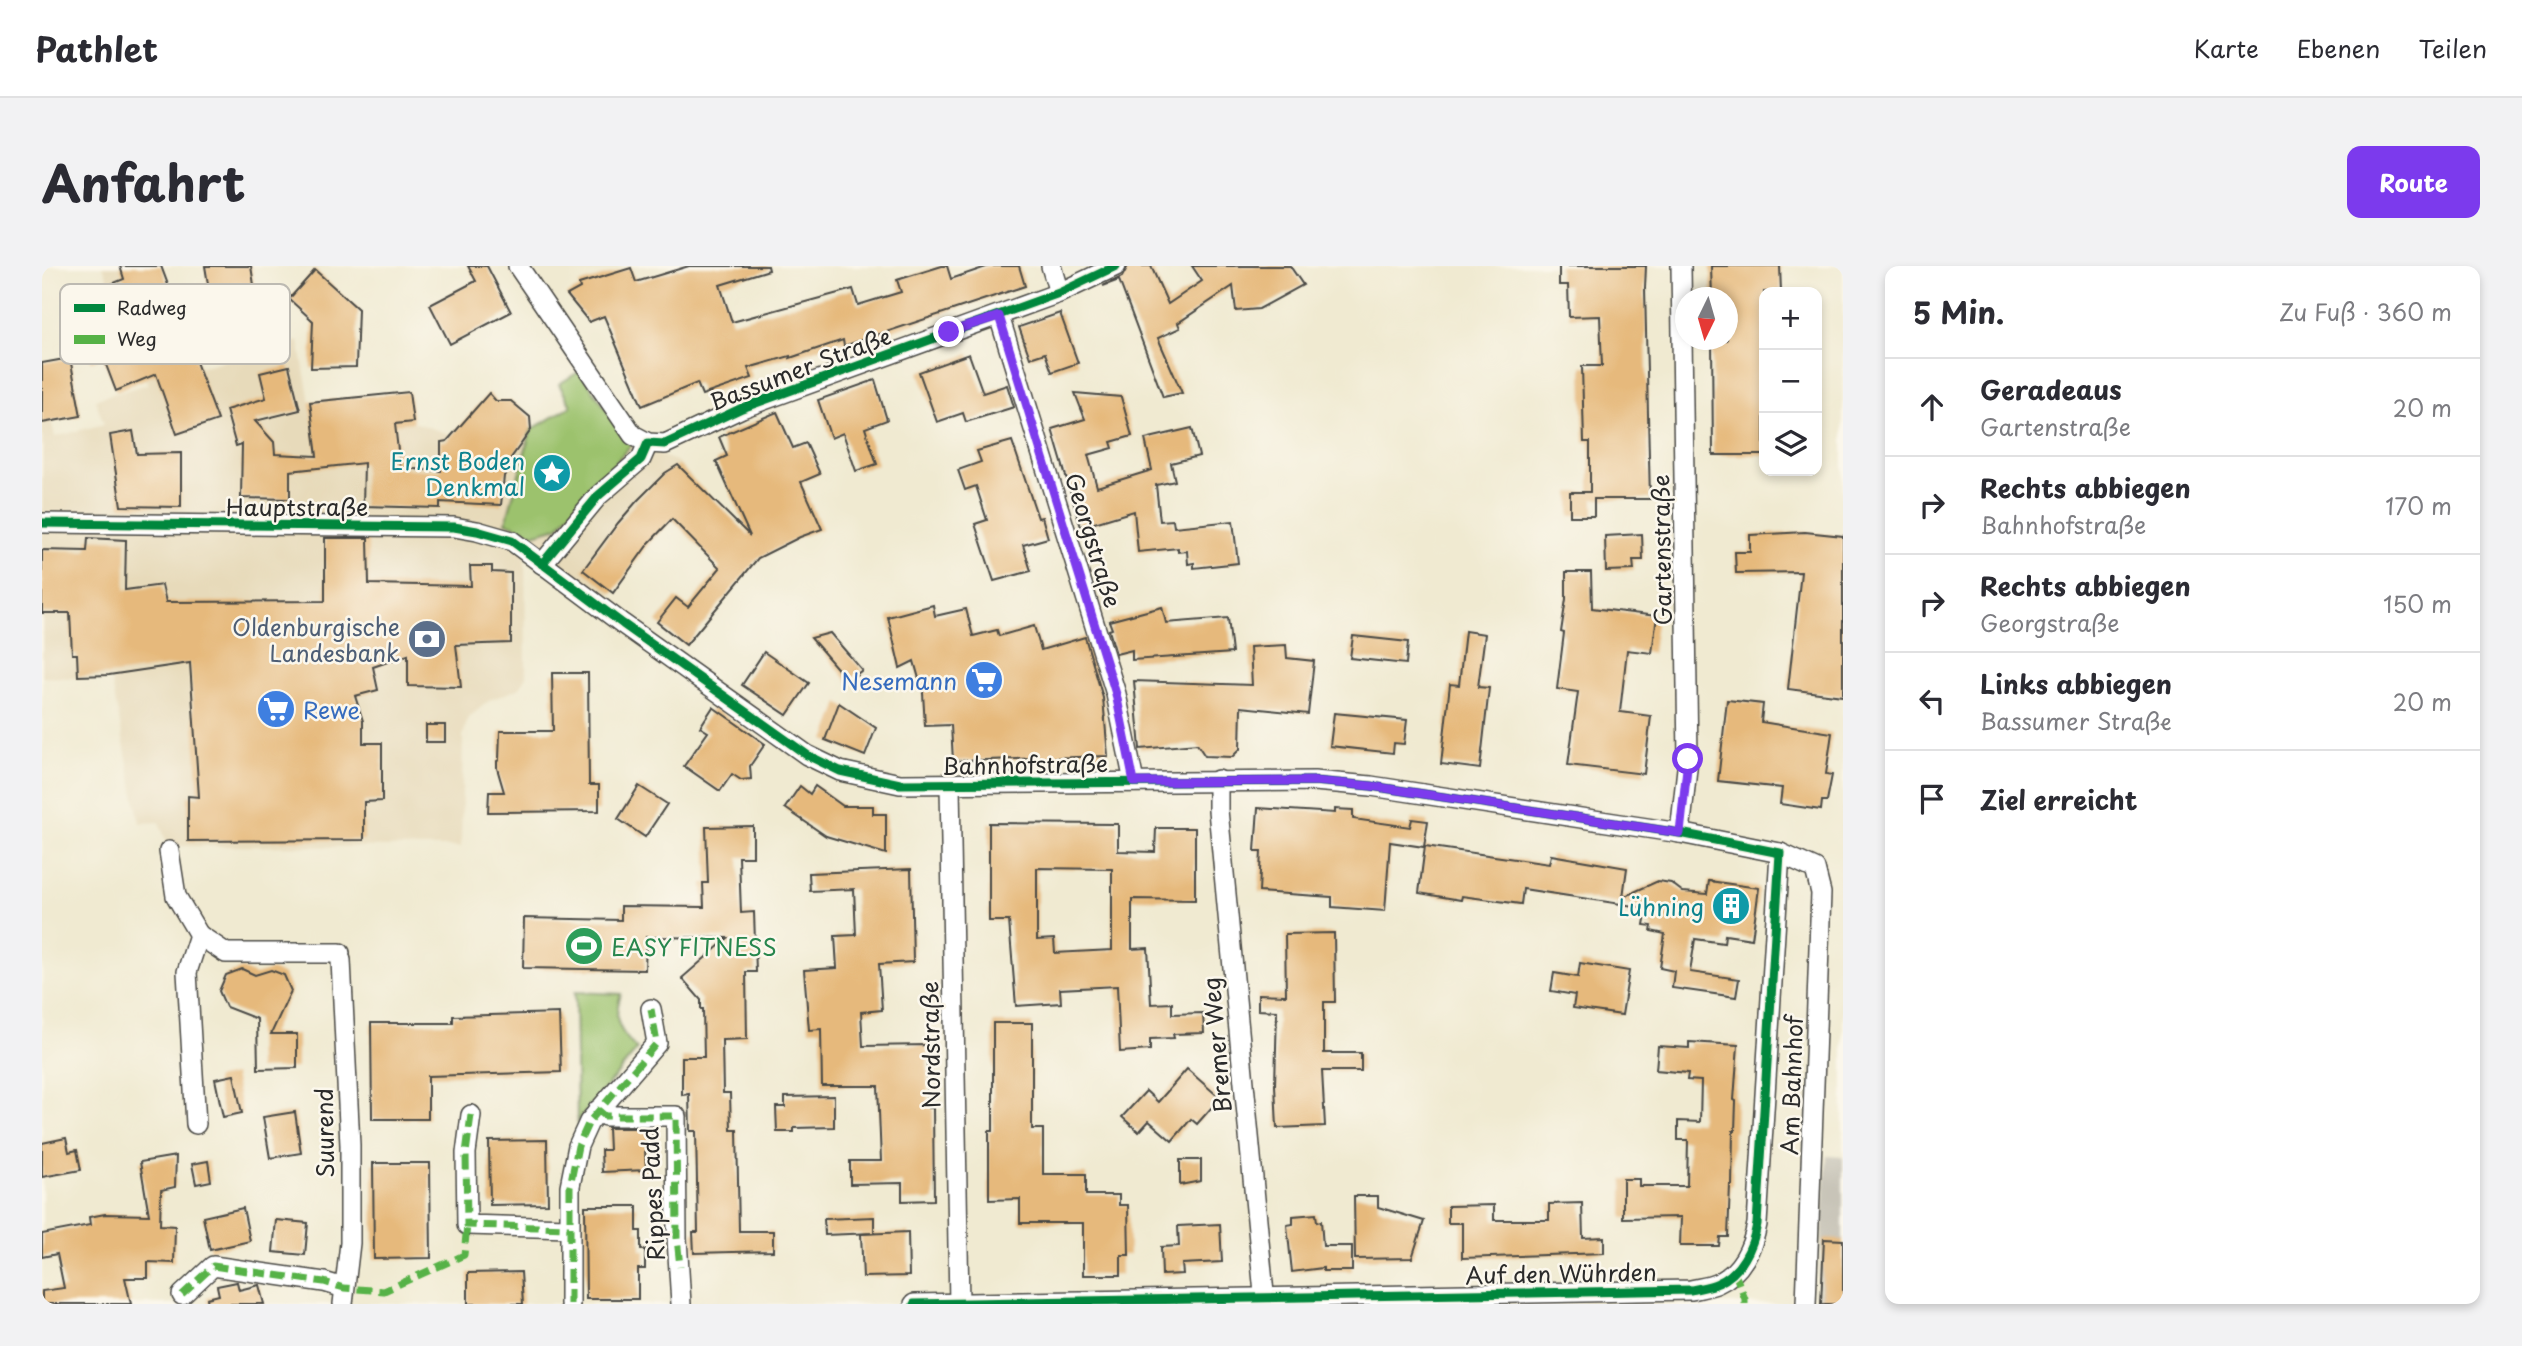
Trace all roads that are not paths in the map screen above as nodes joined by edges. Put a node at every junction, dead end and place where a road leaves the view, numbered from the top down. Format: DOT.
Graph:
graph roads {
  1 [pos="518,266"];
  2 [pos="1051,266"];
  3 [pos="1116,266"];
  4 [pos="1681,266"];
  5 [pos="1059,293"];
  6 [pos="999,316"];
  7 [pos="648,443"];
  8 [pos="42,523"];
  9 [pos="542,564"];
  10 [pos="1218,780"];
  11 [pos="1134,782"];
  12 [pos="950,785"];
  13 [pos="1680,833"];
  14 [pos="169,851"];
  15 [pos="1780,853"];
  16 [pos="1815,869"];
  17 [pos="199,935"];
  18 [pos="651,1009"];
  19 [pos="598,1110"];
  20 [pos="471,1115"];
  21 [pos="196,1124"];
  22 [pos="569,1228"];
  23 [pos="182,1295"];
  24 [pos="343,1296"];
  25 [pos="1265,1301"];
  26 [pos="959,1303"];
  27 [pos="570,1304"];
  28 [pos="681,1304"];
  29 [pos="914,1304"];
  30 [pos="1806,1304"];
  1 -- 7 [label="street"];
  2 -- 5 [label="street"];
  3 -- 5 [label="street, Bassumer Straße"];
  4 -- 13 [label="street, Gartenstraße"];
  5 -- 6 [label="street, Bassumer Straße"];
  6 -- 7 [label="street, Bassumer Straße"];
  6 -- 11 [label="street, Georgstraße"];
  7 -- 9 [label="street"];
  8 -- 9 [label="street, Hauptstraße"];
  9 -- 12 [label="street, Bahnhofstraße"];
  10 -- 11 [label="street, Bahnhofstraße"];
  10 -- 13 [label="street, Bahnhofstraße"];
  10 -- 25 [label="street, Bremer Weg"];
  11 -- 12 [label="street, Bahnhofstraße"];
  12 -- 26 [label="street, Nordstraße"];
  13 -- 15 [label="street, Bahnhofstraße"];
  14 -- 17 [label="street"];
  15 -- 16 [label="street, Bahnhofstraße"];
  15 -- 25 [label="street, Auf den Wührden"];
  16 -- 30 [label="street, Am Bahnhof"];
  17 -- 21 [label="street"];
  17 -- 24 [label="street, Suurend"];
  18 -- 19 [label="street"];
  19 -- 22 [label="street"];
  19 -- 28 [label="street, Rippes Padd"];
  20 -- 22 [label="street"];
  22 -- 27 [label="street"];
  23 -- 24 [label="street"];
  25 -- 26 [label="street, Auf den Wührden"];
  26 -- 29 [label="street, Auf den Wührden"];
}
